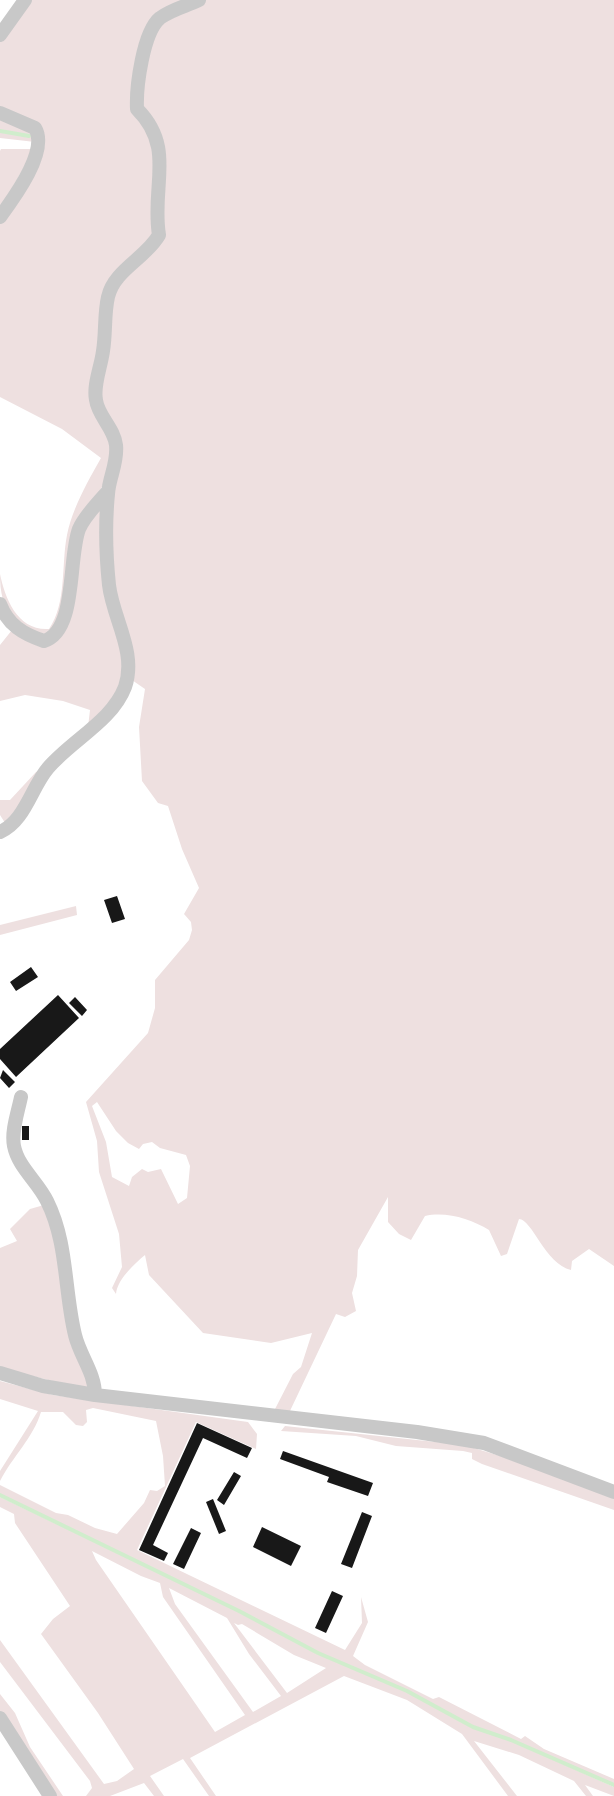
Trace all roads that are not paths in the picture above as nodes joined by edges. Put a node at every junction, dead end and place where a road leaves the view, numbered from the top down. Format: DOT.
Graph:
graph roads {
  1 [pos="25,0"];
  2 [pos="200,0"];
  3 [pos="0,35"];
  4 [pos="0,113"];
  5 [pos="0,217"];
  6 [pos="108,491"];
  7 [pos="2,614"];
  8 [pos="0,832"];
  9 [pos="21,1097"];
  10 [pos="0,1373"];
  11 [pos="95,1395"];
  12 [pos="614,1492"];
  13 [pos="0,1718"];
  14 [pos="50,1796"];
  1 -- 3 [label="street"];
  2 -- 6 [label="street"];
  4 -- 5 [label="street"];
  6 -- 7 [label="street"];
  6 -- 8 [label="street"];
  9 -- 11 [label="street"];
  10 -- 11 [label="street"];
  11 -- 12 [label="street"];
  13 -- 14 [label="street"];
}
